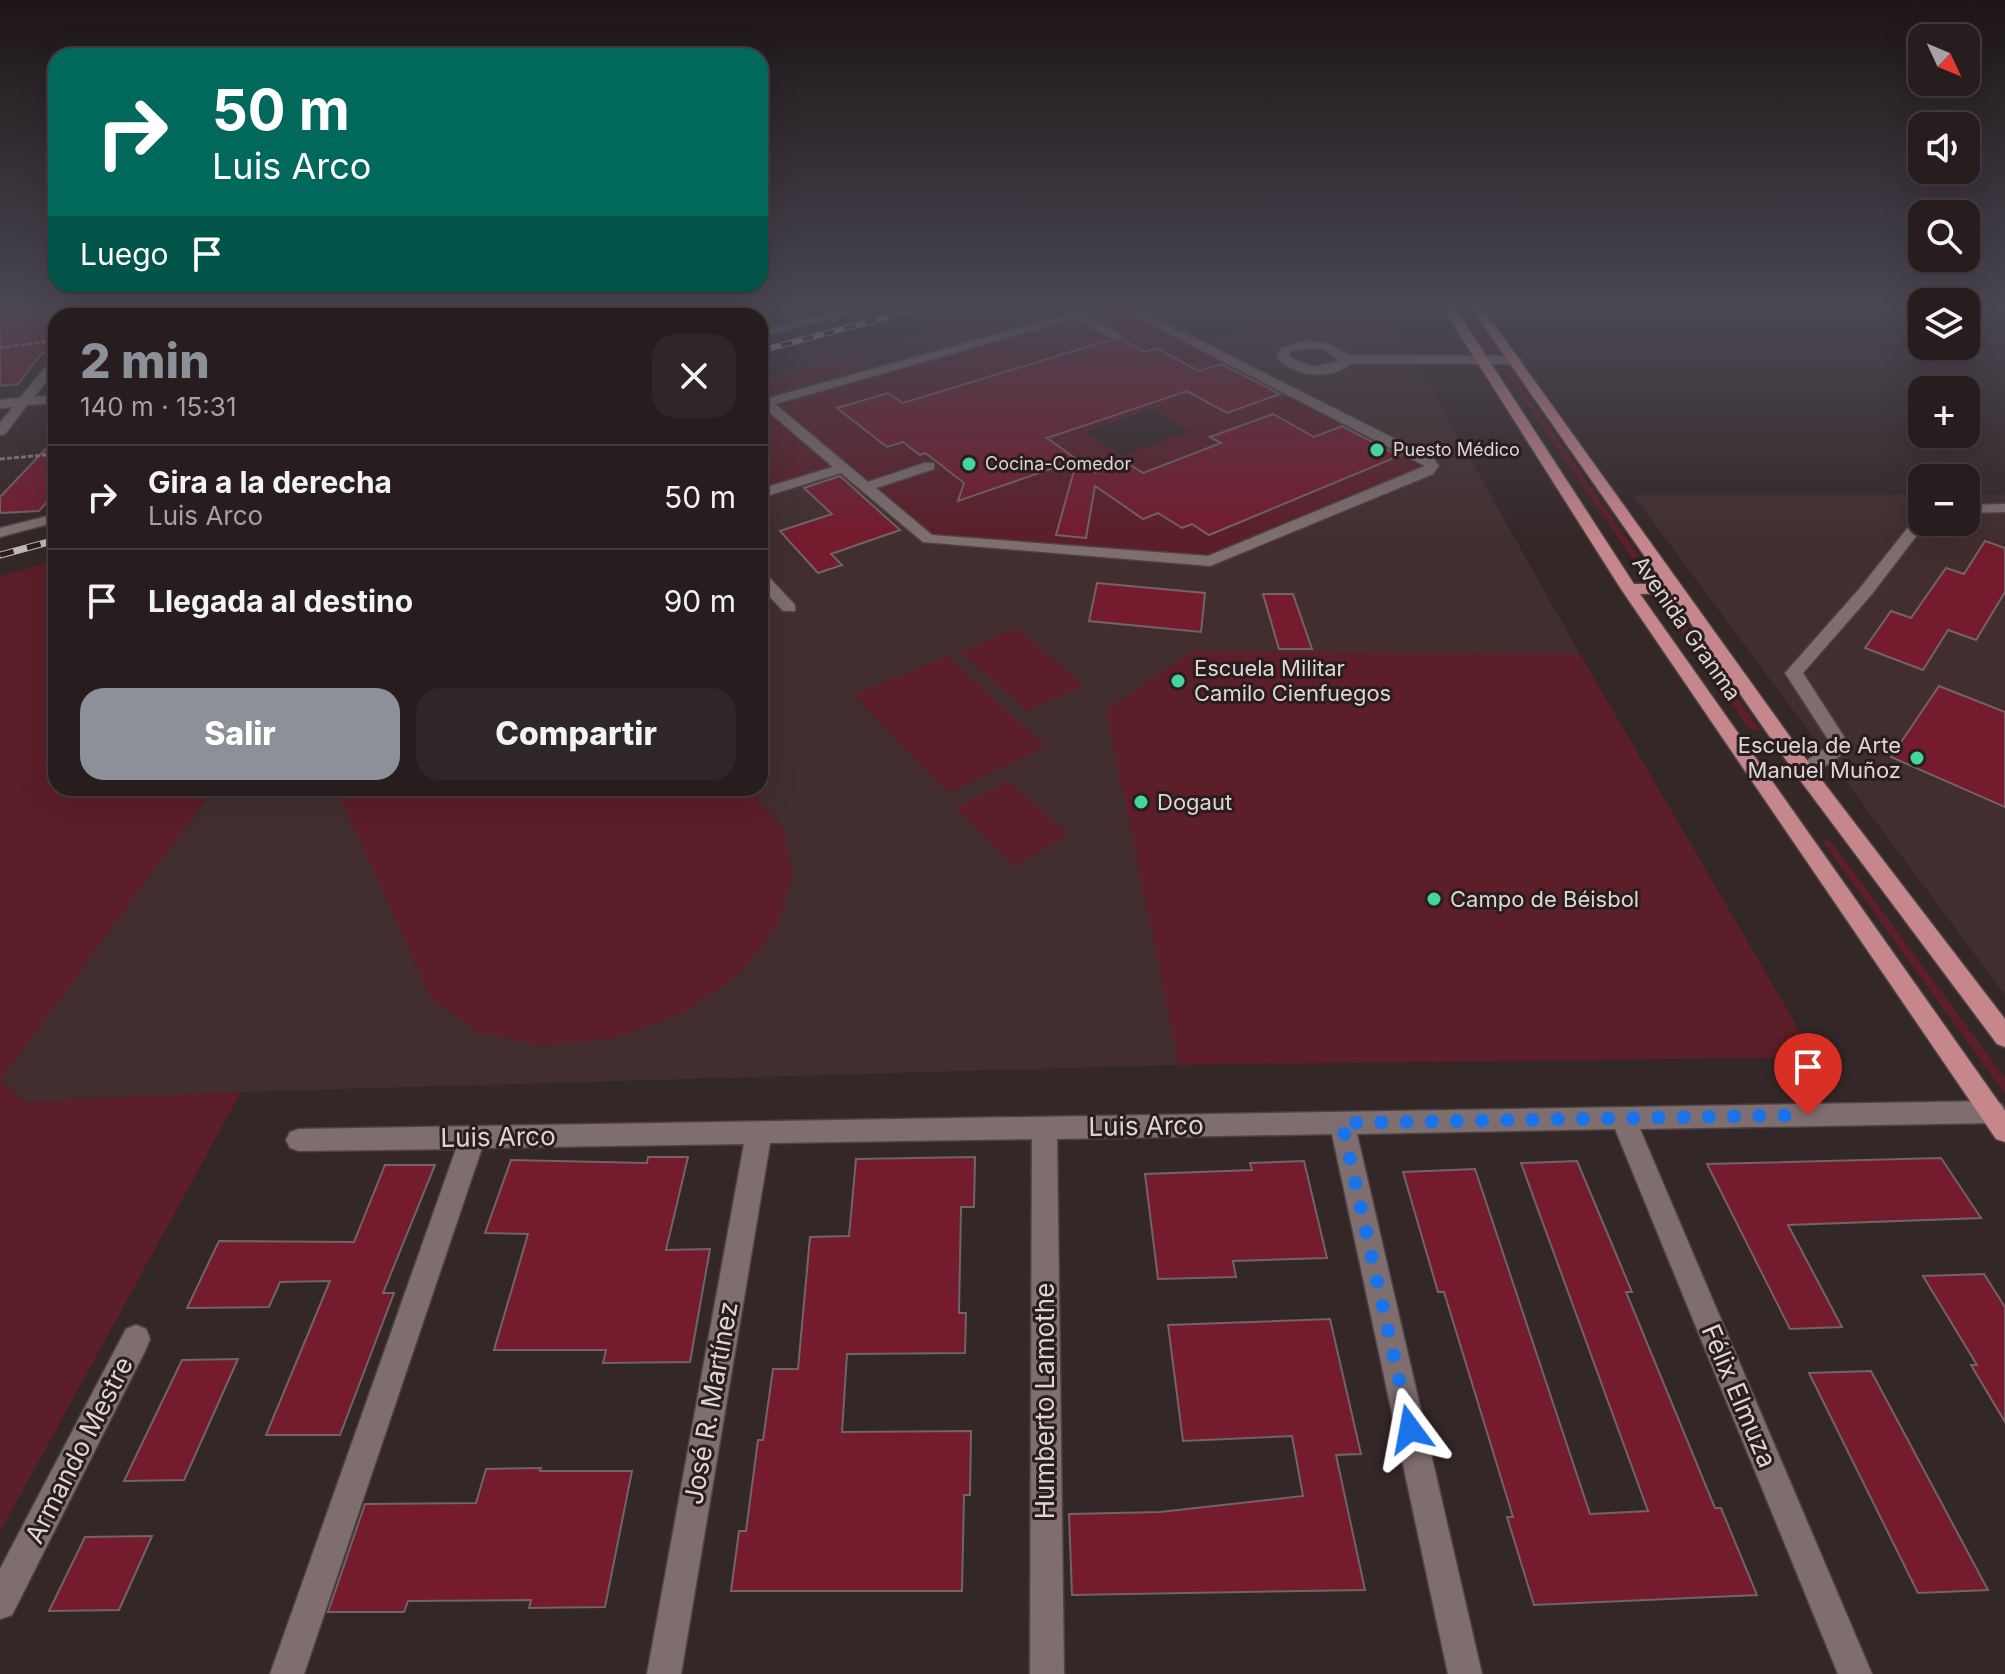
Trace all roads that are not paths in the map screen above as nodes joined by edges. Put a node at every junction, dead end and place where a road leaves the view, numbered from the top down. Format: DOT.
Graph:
graph roads {
  1 [pos="39,383"];
  2 [pos="836,383"];
  3 [pos="1278,383"];
  4 [pos="1498,383"];
  5 [pos="1531,383"];
  6 [pos="48,400"];
  7 [pos="23,402"];
  8 [pos="768,403"];
  9 [pos="0,404"];
  10 [pos="768,408"];
  11 [pos="0,431"];
  12 [pos="929,466"];
  13 [pos="843,468"];
  14 [pos="866,487"];
  15 [pos="768,491"];
  16 [pos="2005,508"];
  17 [pos="1980,509"];
  18 [pos="48,520"];
  19 [pos="0,533"];
  20 [pos="1909,536"];
  21 [pos="768,586"];
  22 [pos="1676,588"];
  23 [pos="1629,589"];
  24 [pos="789,608"];
  25 [pos="1804,771"];
  26 [pos="1760,774"];
  27 [pos="2005,1037"];
  28 [pos="1623,1118"];
  29 [pos="1999,1122"];
  30 [pos="1342,1123"];
  31 [pos="1044,1128"];
  32 [pos="759,1132"];
  33 [pos="473,1137"];
  34 [pos="299,1140"];
  35 [pos="136,1339"];
  36 [pos="0,1603"];
  37 [pos="287,1674"];
  38 [pos="664,1674"];
  39 [pos="1047,1674"];
  40 [pos="1465,1674"];
  41 [pos="1855,1674"];
  1 -- 7 [label="street"];
  2 -- 8 [label="street"];
  3 -- 14 [label="street"];
  4 -- 23 [label="main road, Avenida Granma"];
  5 -- 22 [label="main road, Avenida Granma"];
  6 -- 7 [label="street"];
  7 -- 9 [label="street"];
  7 -- 11 [label="street"];
  10 -- 13 [label="street"];
  12 -- 14 [label="street"];
  13 -- 14 [label="street"];
  13 -- 15 [label="street"];
  16 -- 17 [label="street"];
  18 -- 19 [label="street"];
  20 -- 25 [label="street"];
  21 -- 24 [label="street"];
  22 -- 23 [label="main road"];
  22 -- 25 [label="main road, Avenida Granma"];
  23 -- 26 [label="main road, Avenida Granma"];
  25 -- 26 [label="street"];
  25 -- 27 [label="main road, Avenida Granma"];
  26 -- 29 [label="main road, Avenida Granma"];
  28 -- 29 [label="street, Luis Arco"];
  28 -- 30 [label="street, Luis Arco"];
  28 -- 41 [label="street, Félix Elmuza"];
  30 -- 31 [label="street, Luis Arco"];
  30 -- 40 [label="street"];
  31 -- 32 [label="street, Luis Arco"];
  31 -- 39 [label="street, Humberto Lamothe"];
  32 -- 33 [label="street, Luis Arco"];
  32 -- 38 [label="street, José R. Martínez"];
  33 -- 34 [label="street, Luis Arco"];
  33 -- 37 [label="street"];
  35 -- 36 [label="street, Armando Mestre"];
}
